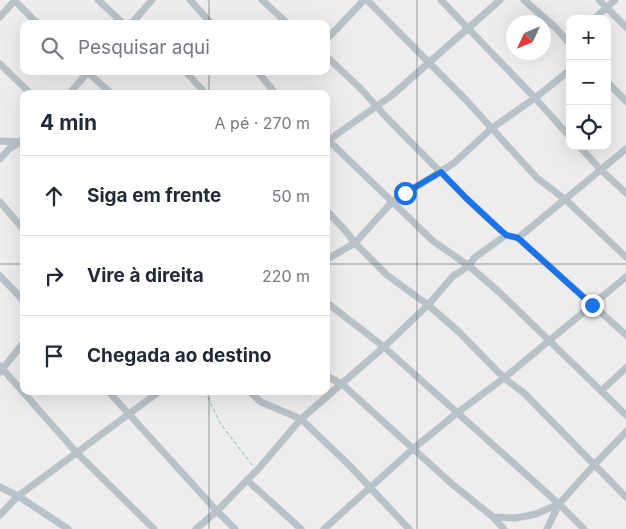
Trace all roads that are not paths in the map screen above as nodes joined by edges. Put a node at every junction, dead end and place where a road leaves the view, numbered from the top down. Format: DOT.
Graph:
graph roads {
  1 [pos="14,0"];
  2 [pos="98,0"];
  3 [pos="152,0"];
  4 [pos="190,0"];
  5 [pos="262,0"];
  6 [pos="366,0"];
  7 [pos="441,0"];
  8 [pos="500,0"];
  9 [pos="524,0"];
  10 [pos="599,0"];
  11 [pos="615,0"];
  12 [pos="606,7"];
  13 [pos="598,15"];
  14 [pos="0,17"];
  15 [pos="34,20"];
  16 [pos="120,20"];
  17 [pos="135,20"];
  18 [pos="208,20"];
  19 [pos="284,20"];
  20 [pos="626,27"];
  21 [pos="468,29"];
  22 [pos="330,36"];
  23 [pos="566,39"];
  24 [pos="330,60"];
  25 [pos="429,63"];
  26 [pos="0,64"];
  27 [pos="566,73"];
  28 [pos="86,75"];
  29 [pos="91,75"];
  30 [pos="189,75"];
  31 [pos="261,75"];
  32 [pos="611,86"];
  33 [pos="27,90"];
  34 [pos="73,90"];
  35 [pos="108,90"];
  36 [pos="202,90"];
  37 [pos="273,90"];
  38 [pos="535,98"];
  39 [pos="626,101"];
  40 [pos="377,106"];
  41 [pos="492,128"];
  42 [pos="566,133"];
  43 [pos="330,138"];
  44 [pos="0,142"];
  45 [pos="20,142"];
  46 [pos="20,143"];
  47 [pos="330,143"];
  48 [pos="626,149"];
  49 [pos="583,150"];
  50 [pos="0,159"];
  51 [pos="601,170"];
  52 [pos="441,172"];
  53 [pos="626,193"];
  54 [pos="566,200"];
  55 [pos="0,202"];
  56 [pos="392,202"];
  57 [pos="330,214"];
  58 [pos="20,225"];
  59 [pos="506,235"];
  60 [pos="518,238"];
  61 [pos="354,243"];
  62 [pos="626,257"];
  63 [pos="330,258"];
  64 [pos="469,266"];
  65 [pos="0,276"];
  66 [pos="626,276"];
  67 [pos="20,297"];
  68 [pos="330,305"];
  69 [pos="428,305"];
  70 [pos="592,305"];
  71 [pos="626,335"];
  72 [pos="548,340"];
  73 [pos="20,347"];
  74 [pos="384,347"];
  75 [pos="626,368"];
  76 [pos="1,369"];
  77 [pos="330,378"];
  78 [pos="504,378"];
  79 [pos="342,384"];
  80 [pos="20,390"];
  81 [pos="601,391"];
  82 [pos="330,394"];
  83 [pos="25,395"];
  84 [pos="112,395"];
  85 [pos="154,395"];
  86 [pos="253,395"];
  87 [pos="329,395"];
  88 [pos="129,413"];
  89 [pos="457,413"];
  90 [pos="626,414"];
  91 [pos="301,419"];
  92 [pos="626,432"];
  93 [pos="414,448"];
  94 [pos="77,453"];
  95 [pos="594,465"];
  96 [pos="247,480"];
  97 [pos="0,487"];
  98 [pos="370,487"];
  99 [pos="18,496"];
  100 [pos="626,497"];
  101 [pos="559,504"];
  102 [pos="217,511"];
  103 [pos="0,515"];
  104 [pos="493,517"];
  105 [pos="68,529"];
  106 [pos="154,529"];
  107 [pos="196,529"];
  108 [pos="236,529"];
  109 [pos="301,529"];
  110 [pos="324,529"];
  111 [pos="409,529"];
  112 [pos="504,529"];
  113 [pos="546,529"];
  114 [pos="584,529"];
  1 -- 14 [label="street"];
  1 -- 15 [label="street"];
  2 -- 16 [label="street"];
  3 -- 17 [label="street"];
  4 -- 18 [label="street"];
  5 -- 19 [label="street"];
  6 -- 22 [label="street"];
  6 -- 25 [label="street"];
  7 -- 21 [label="street"];
  8 -- 21 [label="street"];
  9 -- 23 [label="street"];
  10 -- 12 [label="street"];
  11 -- 12 [label="street"];
  12 -- 13 [label="street"];
  12 -- 20 [label="street"];
  21 -- 25 [label="street"];
  21 -- 38 [label="street"];
  24 -- 40 [label="street"];
  25 -- 40 [label="street"];
  25 -- 41 [label="street"];
  26 -- 33 [label="street"];
  27 -- 38 [label="street"];
  28 -- 34 [label="street"];
  29 -- 35 [label="street"];
  30 -- 36 [label="street"];
  31 -- 37 [label="street"];
  32 -- 39 [label="street"];
  38 -- 41 [label="street"];
  38 -- 42 [label="street"];
  40 -- 43 [label="street"];
  40 -- 52 [label="street"];
  41 -- 52 [label="street"];
  41 -- 54 [label="street"];
  44 -- 45 [label="street"];
  46 -- 50 [label="street"];
  47 -- 56 [label="street"];
  48 -- 51 [label="street"];
  49 -- 51 [label="street"];
  51 -- 53 [label="street"];
  51 -- 54 [label="street"];
  52 -- 56 [label="street"];
  52 -- 59 [label="street"];
  54 -- 60 [label="street"];
  54 -- 62 [label="street"];
  55 -- 58 [label="street"];
  56 -- 61 [label="street"];
  56 -- 64 [label="street"];
  57 -- 61 [label="street"];
  59 -- 60 [label="street"];
  59 -- 64 [label="street"];
  60 -- 70 [label="street"];
  61 -- 63 [label="street"];
  61 -- 69 [label="street"];
  64 -- 69 [label="street"];
  64 -- 72 [label="street"];
  65 -- 67 [label="street"];
  66 -- 70 [label="street"];
  68 -- 74 [label="street"];
  69 -- 74 [label="street"];
  69 -- 78 [label="street"];
  70 -- 71 [label="street"];
  70 -- 72 [label="street"];
  72 -- 78 [label="street"];
  72 -- 81 [label="street"];
  73 -- 76 [label="street"];
  74 -- 79 [label="street"];
  74 -- 89 [label="street"];
  75 -- 81 [label="street"];
  76 -- 80 [label="street"];
  77 -- 79 [label="street"];
  78 -- 89 [label="street"];
  78 -- 95 [label="street"];
  79 -- 82 [label="street"];
  79 -- 93 [label="street"];
  81 -- 90 [label="street"];
  83 -- 94 [label="street"];
  84 -- 88 [label="street"];
  85 -- 88 [label="street"];
  86 -- 91 [label="street"];
  87 -- 91 [label="street"];
  88 -- 94 [label="street"];
  88 -- 102 [label="street"];
  89 -- 93 [label="street"];
  89 -- 101 [label="street"];
  91 -- 96 [label="street"];
  91 -- 98 [label="street"];
  92 -- 95 [label="street"];
  93 -- 98 [label="street"];
  93 -- 104 [label="street"];
  94 -- 99 [label="street"];
  94 -- 106 [label="street"];
  95 -- 100 [label="street"];
  95 -- 101 [label="street"];
  96 -- 102 [label="street"];
  96 -- 109 [label="street"];
  97 -- 99 [label="street"];
  98 -- 110 [label="street"];
  98 -- 111 [label="street"];
  99 -- 103 [label="street"];
  99 -- 105 [label="street"];
  101 -- 104 [label="street"];
  101 -- 113 [label="street"];
  101 -- 114 [label="street"];
  102 -- 107 [label="street"];
  102 -- 108 [label="street"];
  104 -- 112 [label="street"];
}
